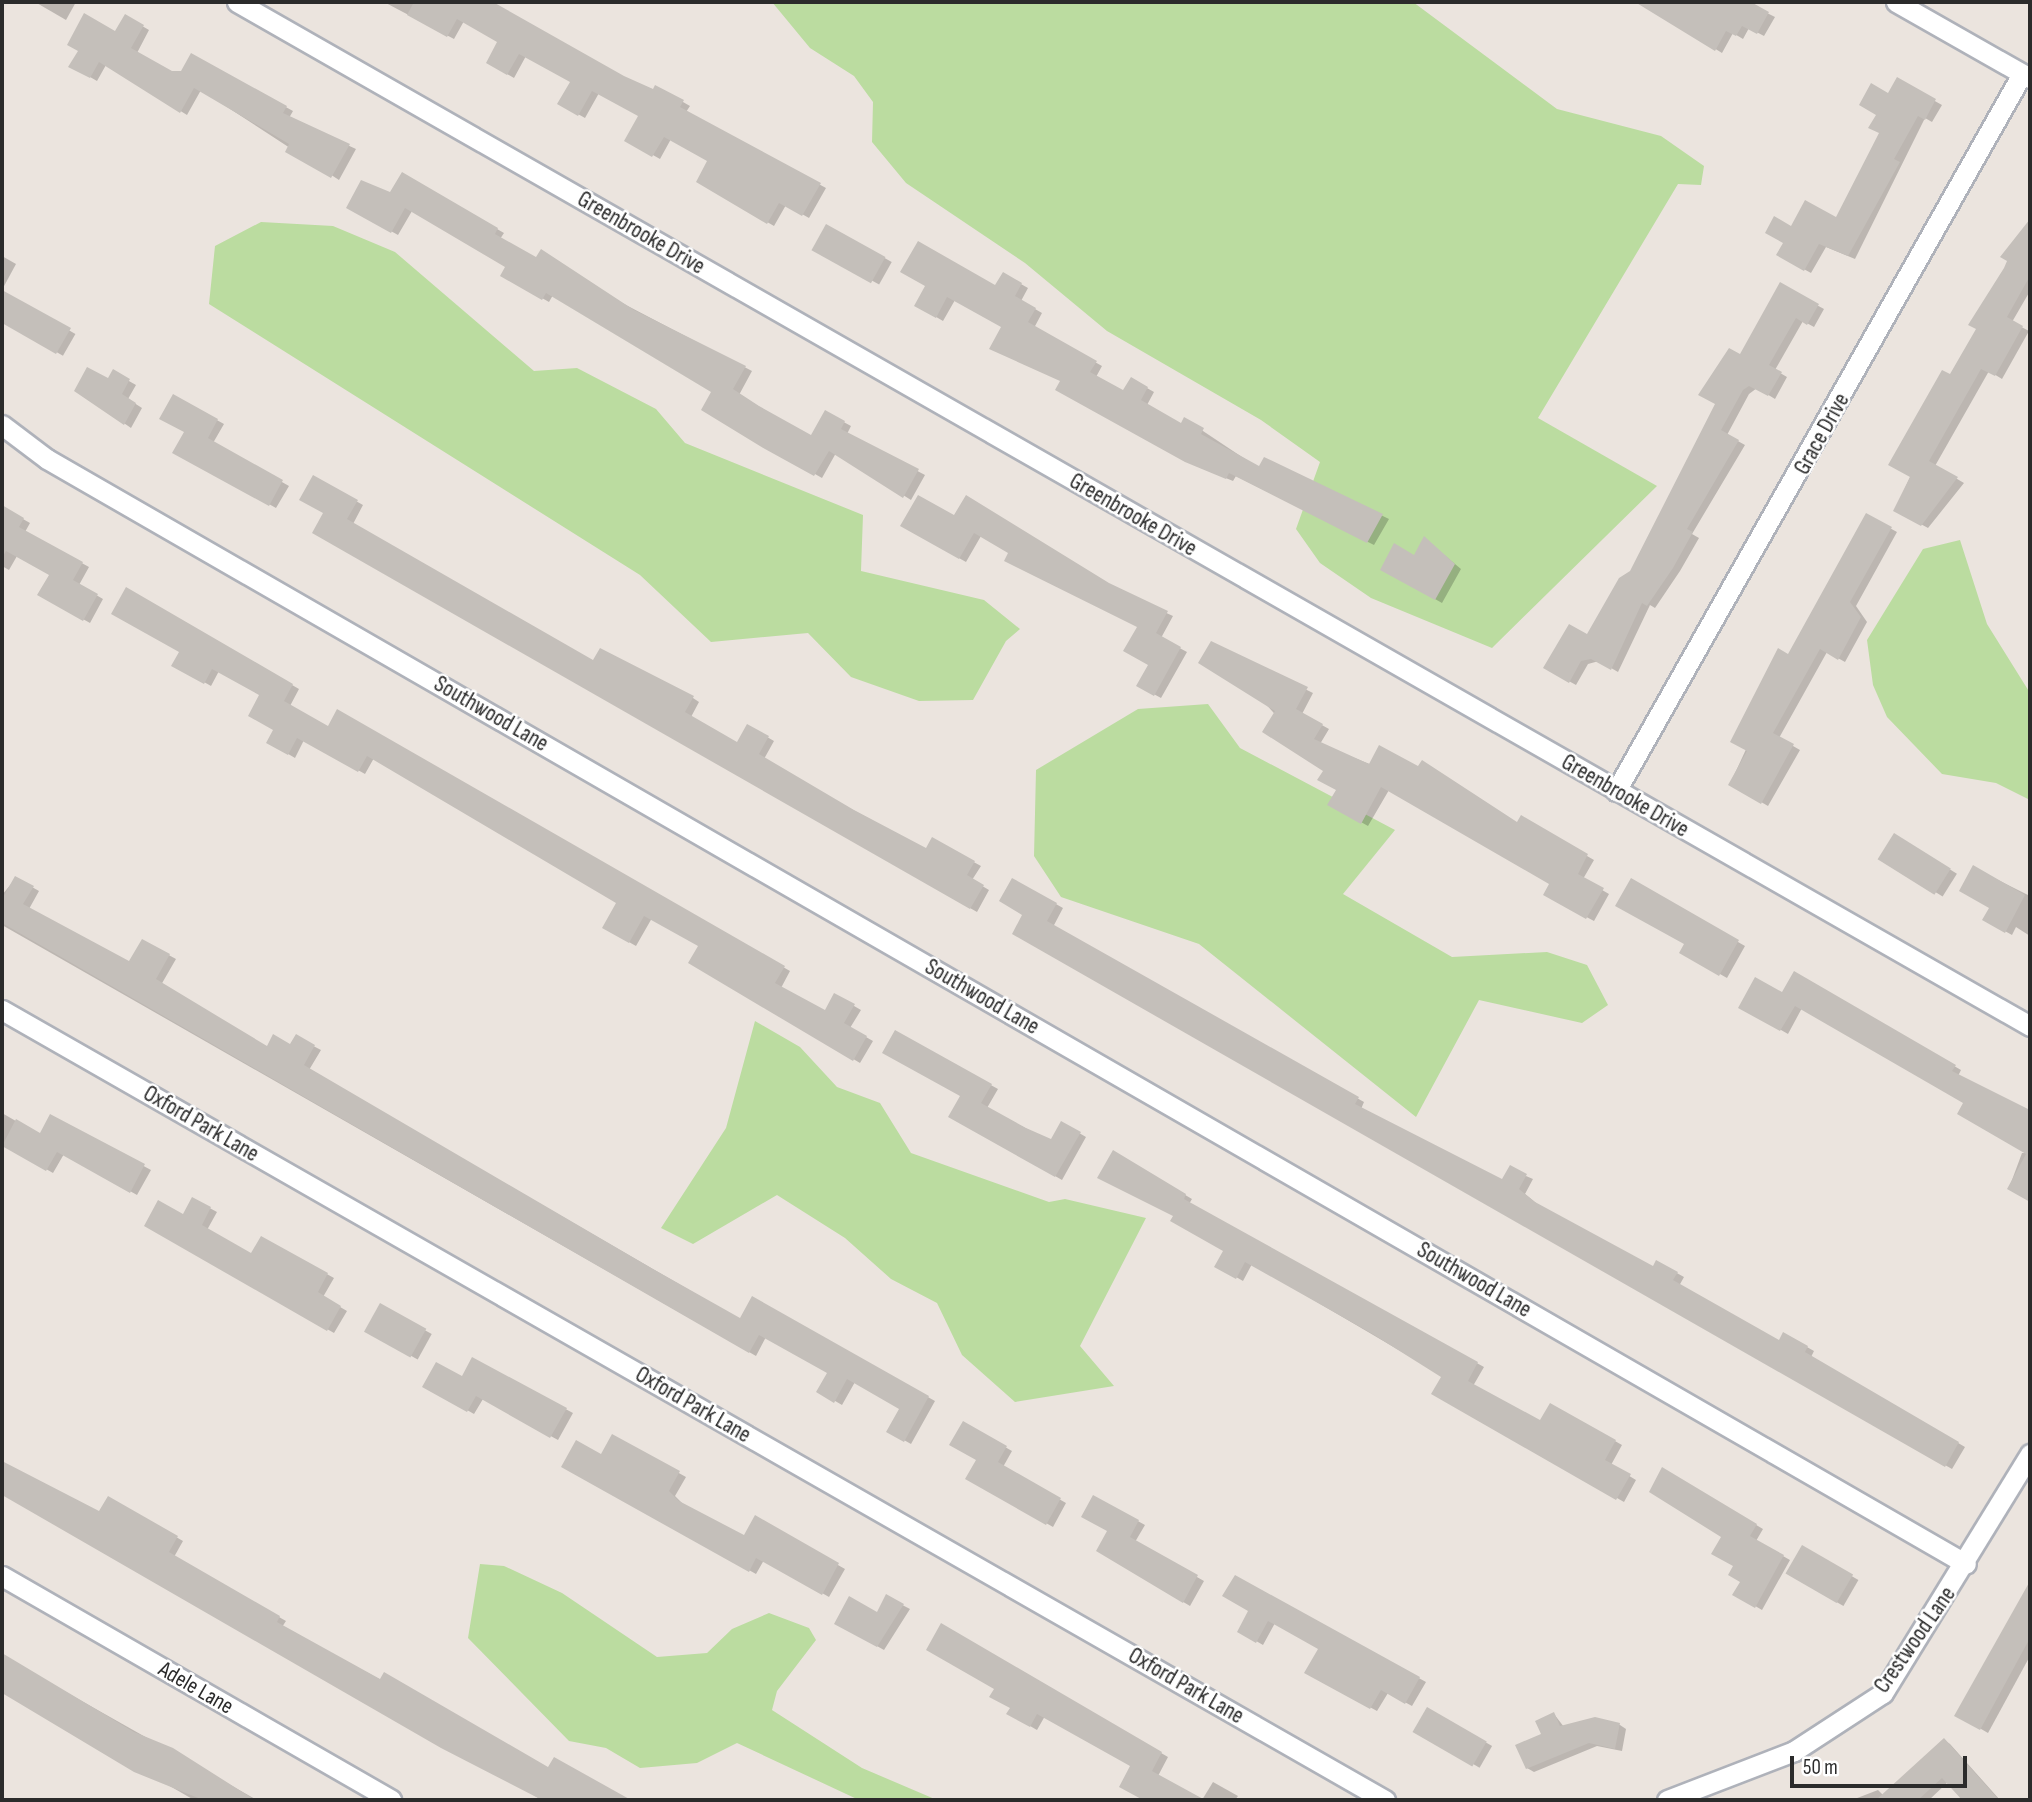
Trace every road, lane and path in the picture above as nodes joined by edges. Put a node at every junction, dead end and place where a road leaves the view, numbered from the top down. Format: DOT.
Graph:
graph roads {
  1 [pos="237,2"];
  2 [pos="1896,2"];
  3 [pos="2026,76"];
  4 [pos="2,425"];
  5 [pos="1616,791"];
  6 [pos="2,1010"];
  7 [pos="2030,1026"];
  8 [pos="2030,1454"];
  9 [pos="1966,1564"];
  10 [pos="2,1576"];
  11 [pos="391,1800"];
  12 [pos="1385,1800"];
  13 [pos="1667,1800"];
  1 -- 5 [label="street, Greenbrooke Drive"];
  2 -- 3 [label="street"];
  3 -- 5 [label="street, Grace Drive"];
  4 -- 9 [label="street, Southwood Lane"];
  5 -- 7 [label="street, Greenbrooke Drive"];
  6 -- 12 [label="street, Oxford Park Lane"];
  8 -- 9 [label="street, Crestwood Lane"];
  9 -- 13 [label="street, Crestwood Lane"];
  10 -- 11 [label="street, Adele Lane"];
}
